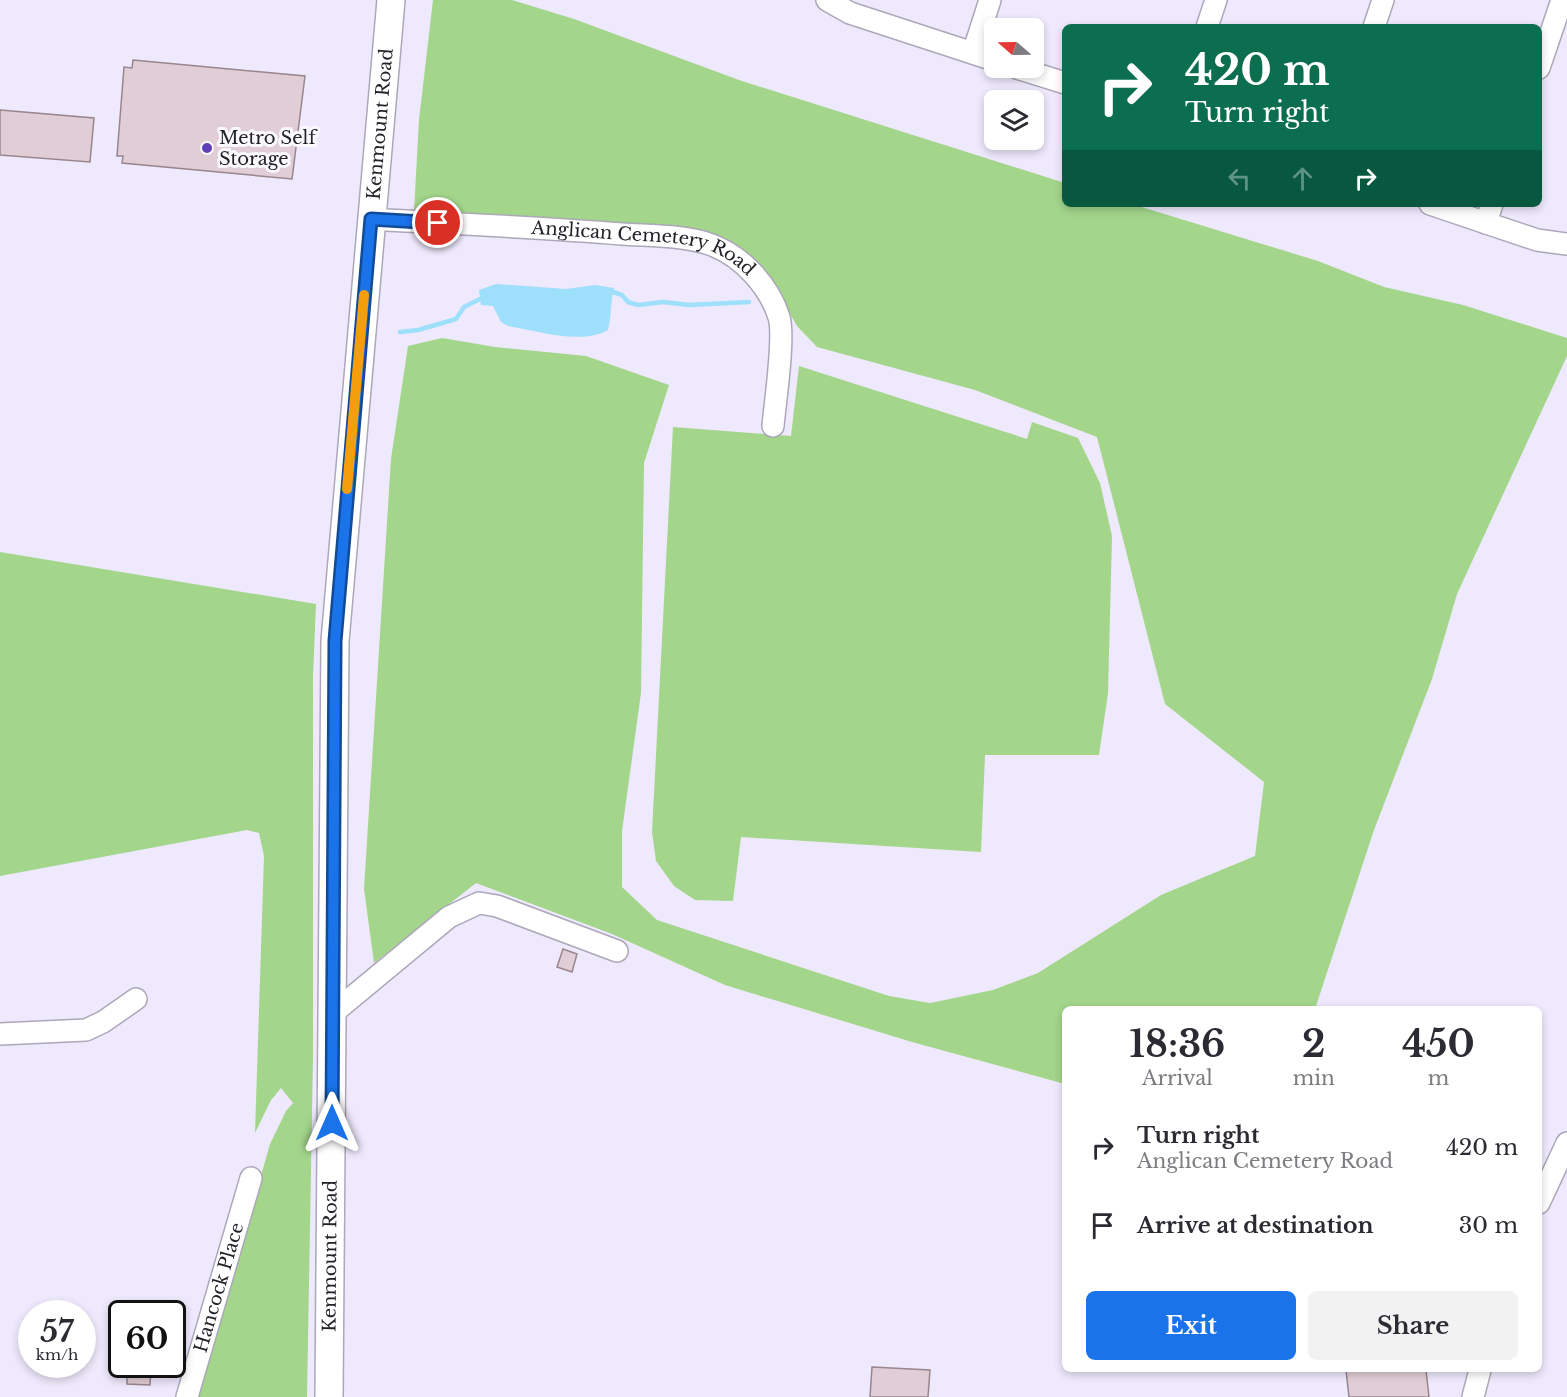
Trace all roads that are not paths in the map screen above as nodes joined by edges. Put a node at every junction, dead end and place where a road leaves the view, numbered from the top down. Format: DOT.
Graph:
graph roads {
  1 [pos="391,0"];
  2 [pos="827,0"];
  3 [pos="990,0"];
  4 [pos="1216,0"];
  5 [pos="1383,0"];
  6 [pos="1562,0"];
  7 [pos="1208,24"];
  8 [pos="1375,24"];
  9 [pos="973,53"];
  10 [pos="984,57"];
  11 [pos="1542,59"];
  12 [pos="1044,76"];
  13 [pos="1062,82"];
  14 [pos="1450,207"];
  15 [pos="1489,213"];
  16 [pos="371,219"];
  17 [pos="1567,244"];
  18 [pos="773,426"];
  19 [pos="617,951"];
  20 [pos="136,999"];
  21 [pos="333,1013"];
  22 [pos="0,1034"];
  23 [pos="1567,1143"];
  24 [pos="251,1178"];
  25 [pos="1542,1197"];
  26 [pos="330,1370"];
  27 [pos="1479,1372"];
  28 [pos="187,1397"];
  29 [pos="329,1397"];
  30 [pos="345,1397"];
  31 [pos="1473,1397"];
  1 -- 16 [label="main road, Kenmount Road"];
  2 -- 9 [label="street"];
  3 -- 9 [label="street"];
  4 -- 7 [label="street"];
  5 -- 8 [label="street"];
  6 -- 11 [label="street"];
  9 -- 10 [label="street"];
  12 -- 13 [label="street"];
  14 -- 15 [label="street"];
  15 -- 17 [label="street"];
  16 -- 18 [label="street, Anglican Cemetery Road"];
  16 -- 21 [label="main road, Kenmount Road"];
  19 -- 21 [label="street"];
  20 -- 22 [label="street"];
  21 -- 26 [label="main road, Kenmount Road"];
  23 -- 25 [label="street"];
  24 -- 28 [label="street, Hancock Place"];
  26 -- 29 [label="main road, Kenmount Road"];
  26 -- 30 [label="main road"];
  27 -- 31 [label="street"];
}
